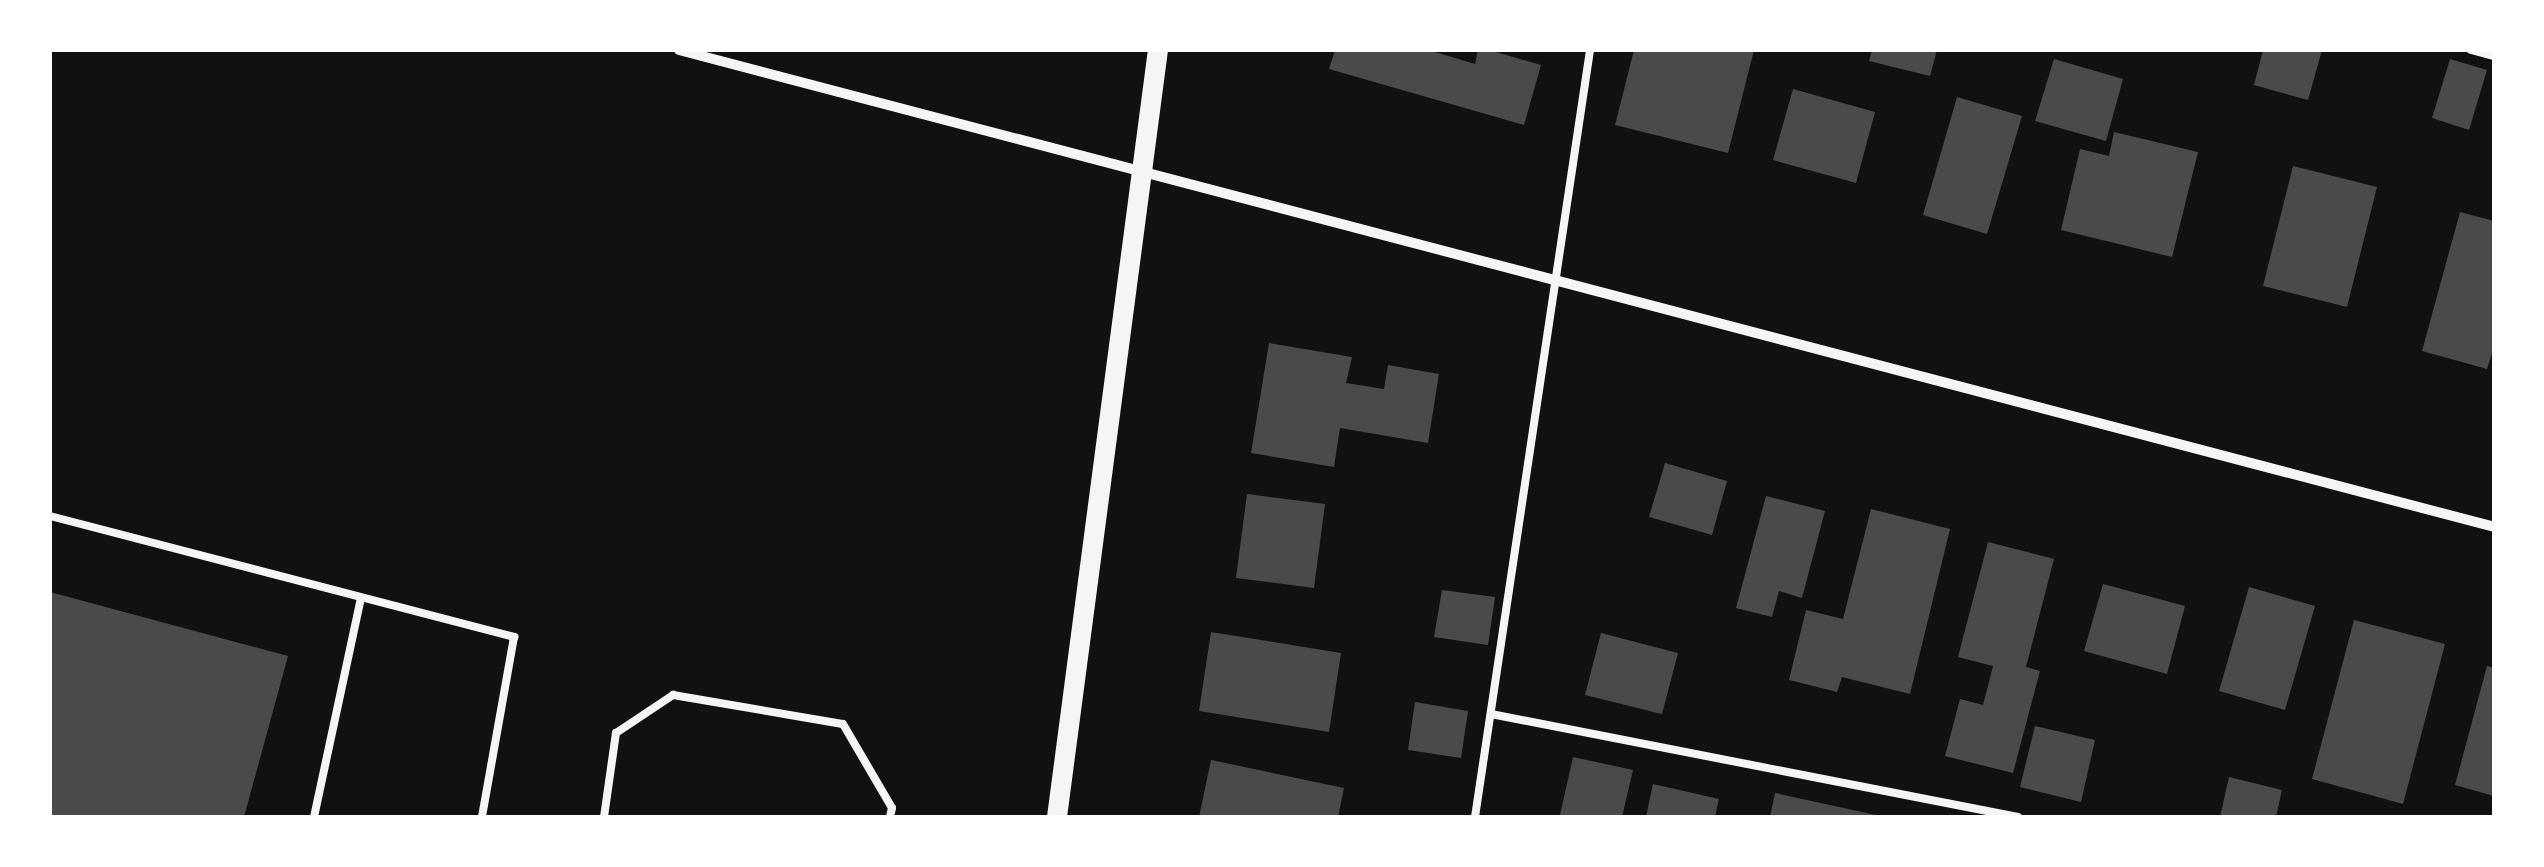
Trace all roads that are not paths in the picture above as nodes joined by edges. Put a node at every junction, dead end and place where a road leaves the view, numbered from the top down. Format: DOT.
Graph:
graph roads {
  1 [pos="679,50"];
  2 [pos="1158,50"];
  3 [pos="1590,50"];
  4 [pos="2471,50"];
  5 [pos="2494,56"];
  6 [pos="1140,173"];
  7 [pos="1556,282"];
  8 [pos="50,516"];
  9 [pos="2494,527"];
  10 [pos="361,598"];
  11 [pos="1490,714"];
  12 [pos="314,817"];
  13 [pos="482,817"];
  14 [pos="604,817"];
  15 [pos="890,817"];
  16 [pos="1057,817"];
  17 [pos="1475,817"];
  18 [pos="2018,817"];
  1 -- 6 [label="street"];
  2 -- 6 [label="main road"];
  3 -- 7 [label="lane"];
  4 -- 5 [label="lane"];
  6 -- 7 [label="street"];
  6 -- 16 [label="main road"];
  7 -- 9 [label="street"];
  7 -- 11 [label="lane"];
  8 -- 10 [label="lane"];
  10 -- 12 [label="lane"];
  10 -- 13 [label="lane"];
  11 -- 17 [label="lane"];
  11 -- 18 [label="lane"];
  14 -- 15 [label="lane"];
}
